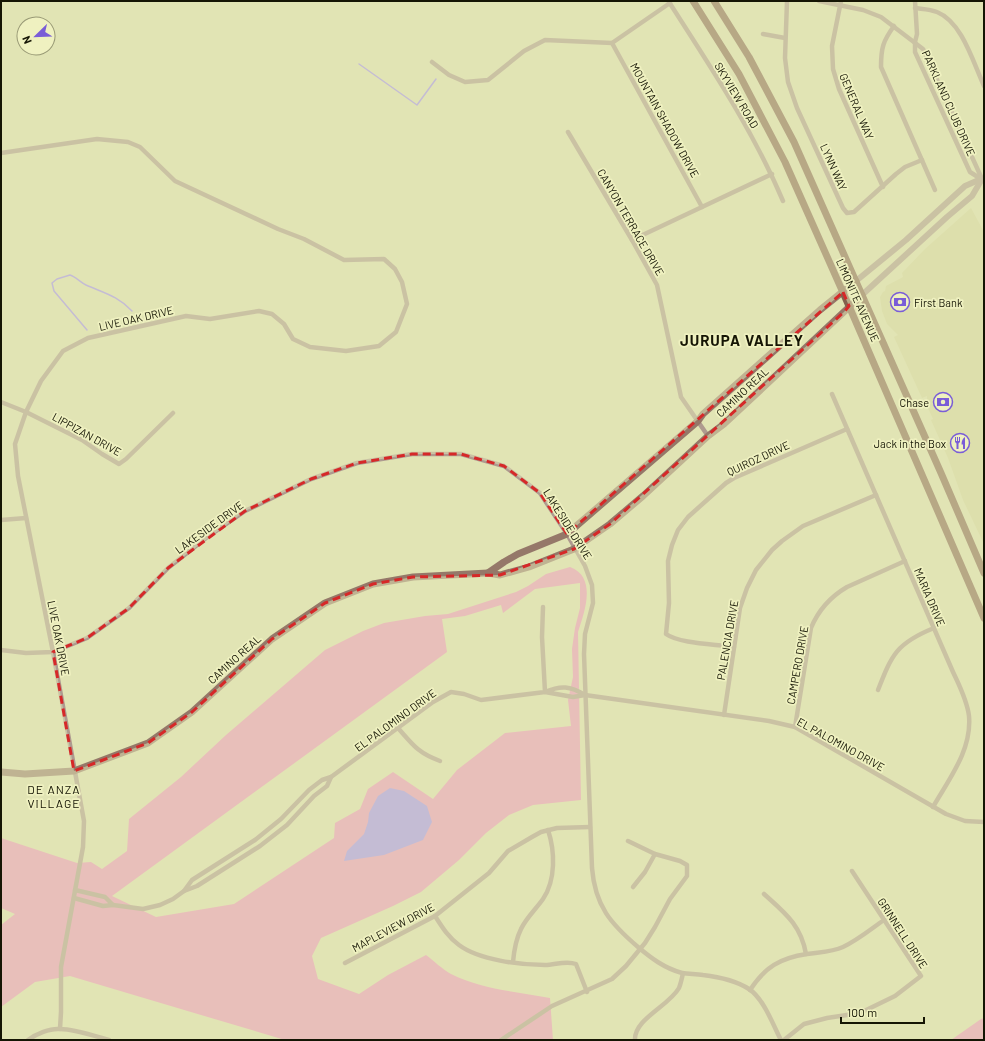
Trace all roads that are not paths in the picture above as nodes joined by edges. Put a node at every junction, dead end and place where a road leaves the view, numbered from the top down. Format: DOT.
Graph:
graph roads {
  1 [pos="693,1"];
  2 [pos="714,1"];
  3 [pos="788,1"];
  4 [pos="819,1"];
  5 [pos="915,1"];
  6 [pos="669,2"];
  7 [pos="841,3"];
  8 [pos="915,8"];
  9 [pos="894,26"];
  10 [pos="763,34"];
  11 [pos="785,38"];
  12 [pos="915,42"];
  13 [pos="612,43"];
  14 [pos="432,62"];
  15 [pos="984,86"];
  16 [pos="568,132"];
  17 [pos="1,153"];
  18 [pos="922,160"];
  19 [pos="772,174"];
  20 [pos="983,178"];
  21 [pos="883,187"];
  22 [pos="935,190"];
  23 [pos="783,201"];
  24 [pos="702,207"];
  25 [pos="632,240"];
  26 [pos="856,281"];
  27 [pos="843,292"];
  28 [pos="862,296"];
  29 [pos="849,306"];
  30 [pos="832,394"];
  31 [pos="1,402"];
  32 [pos="26,412"];
  33 [pos="173,413"];
  34 [pos="698,421"];
  35 [pos="847,429"];
  36 [pos="708,436"];
  37 [pos="876,495"];
  38 [pos="26,518"];
  39 [pos="1,520"];
  40 [pos="567,534"];
  41 [pos="574,549"];
  42 [pos="905,561"];
  43 [pos="488,573"];
  44 [pos="984,574"];
  45 [pos="543,606"];
  46 [pos="984,618"];
  47 [pos="934,628"];
  48 [pos="734,646"];
  49 [pos="1,650"];
  50 [pos="53,652"];
  51 [pos="561,688"];
  52 [pos="878,690"];
  53 [pos="545,692"];
  54 [pos="561,695"];
  55 [pos="585,695"];
  56 [pos="724,715"];
  57 [pos="398,728"];
  58 [pos="795,728"];
  59 [pos="440,761"];
  60 [pos="74,771"];
  61 [pos="1,772"];
  62 [pos="331,777"];
  63 [pos="933,807"];
  64 [pos="984,822"];
  65 [pos="590,827"];
  66 [pos="548,830"];
  67 [pos="628,841"];
  68 [pos="655,854"];
  69 [pos="852,871"];
  70 [pos="633,887"];
  71 [pos="75,890"];
  72 [pos="184,891"];
  73 [pos="764,894"];
  74 [pos="100,896"];
  75 [pos="74,898"];
  76 [pos="98,905"];
  77 [pos="113,905"];
  78 [pos="435,916"];
  79 [pos="884,920"];
  80 [pos="640,949"];
  81 [pos="806,954"];
  82 [pos="513,962"];
  83 [pos="345,963"];
  84 [pos="683,973"];
  85 [pos="750,990"];
  86 [pos="586,992"];
  87 [pos="60,1029"];
  88 [pos="28,1040"];
  89 [pos="109,1040"];
  90 [pos="501,1040"];
  91 [pos="635,1040"];
  92 [pos="783,1040"];
  1 -- 27 [label="main road, LIMONITE AVENUE"];
  2 -- 26 [label="main road, LIMONITE AVENUE"];
  3 -- 11 [label="street, LYNN WAY"];
  4 -- 7 [label="street"];
  5 -- 8 [label="street"];
  6 -- 13 [label="street"];
  6 -- 19 [label="street, SKYVIEW ROAD"];
  7 -- 9 [label="street"];
  7 -- 21 [label="street, GENERAL WAY"];
  8 -- 12 [label="street"];
  8 -- 15 [label="street"];
  9 -- 12 [label="street"];
  9 -- 18 [label="street"];
  10 -- 11 [label="street"];
  11 -- 21 [label="street, LYNN WAY"];
  12 -- 20 [label="street, PARKLAND CLUB DRIVE"];
  12 -- 20 [label="street, PARKLAND CLUB DRIVE"];
  13 -- 14 [label="street"];
  13 -- 24 [label="street, MOUNTAIN SHADOW DRIVE"];
  16 -- 25 [label="street, CANYON TERRACE DRIVE"];
  17 -- 32 [label="street, LIVE OAK DRIVE"];
  18 -- 21 [label="street, LYNN WAY"];
  18 -- 22 [label="street"];
  19 -- 23 [label="street, SKYVIEW ROAD"];
  19 -- 24 [label="street"];
  20 -- 26 [label="street, CAMINO REAL"];
  20 -- 28 [label="street, CAMINO REAL"];
  24 -- 25 [label="street"];
  25 -- 34 [label="street, CANYON TERRACE DRIVE"];
  26 -- 27 [label="main road, CAMINO REAL"];
  26 -- 28 [label="main road, LIMONITE AVENUE"];
  27 -- 29 [label="main road, LIMONITE AVENUE"];
  27 -- 34 [label="main road, CAMINO REAL"];
  28 -- 29 [label="main road, CAMINO REAL"];
  28 -- 44 [label="main road, LIMONITE AVENUE"];
  29 -- 36 [label="main road, CAMINO REAL"];
  29 -- 46 [label="main road, LIMONITE AVENUE"];
  30 -- 35 [label="street, MARIA DRIVE"];
  31 -- 32 [label="street, LIPPIZAN DRIVE"];
  32 -- 33 [label="street, LIPPIZAN DRIVE"];
  32 -- 38 [label="street, LIVE OAK DRIVE"];
  34 -- 36 [label="street, CANYON TERRACE DRIVE"];
  34 -- 40 [label="main road, CAMINO REAL"];
  35 -- 37 [label="street, MARIA DRIVE"];
  35 -- 48 [label="street, QUIROZ DRIVE"];
  36 -- 41 [label="main road, CAMINO REAL"];
  37 -- 42 [label="street, MARIA DRIVE"];
  37 -- 48 [label="street, PALENCIA DRIVE"];
  38 -- 39 [label="street"];
  38 -- 50 [label="street, LIVE OAK DRIVE"];
  40 -- 41 [label="street, LAKESIDE DRIVE"];
  40 -- 43 [label="main road, CAMINO REAL"];
  40 -- 50 [label="street, LAKESIDE DRIVE"];
  41 -- 43 [label="main road, CAMINO REAL"];
  41 -- 55 [label="street, LAKESIDE DRIVE"];
  42 -- 47 [label="street, MARIA DRIVE"];
  42 -- 58 [label="street, CAMPERO DRIVE"];
  43 -- 60 [label="main road, CAMINO REAL"];
  45 -- 53 [label="street"];
  47 -- 52 [label="street"];
  47 -- 63 [label="street, MARIA DRIVE"];
  48 -- 56 [label="street, PALENCIA DRIVE"];
  49 -- 50 [label="street, LAKESIDE DRIVE"];
  50 -- 60 [label="street, LIVE OAK DRIVE"];
  51 -- 53 [label="street, EL PALOMINO DRIVE"];
  51 -- 54 [label="street"];
  51 -- 55 [label="street, EL PALOMINO DRIVE"];
  53 -- 54 [label="street, EL PALOMINO DRIVE"];
  53 -- 57 [label="street, EL PALOMINO DRIVE"];
  54 -- 55 [label="street, EL PALOMINO DRIVE"];
  55 -- 56 [label="street, EL PALOMINO DRIVE"];
  55 -- 65 [label="street, LAKESIDE DRIVE"];
  56 -- 58 [label="street, EL PALOMINO DRIVE"];
  57 -- 59 [label="street"];
  57 -- 62 [label="street, EL PALOMINO DRIVE"];
  58 -- 63 [label="street, EL PALOMINO DRIVE"];
  60 -- 61 [label="main road, CAMINO REAL"];
  60 -- 71 [label="street, LIVE OAK DRIVE"];
  62 -- 72 [label="street, EL PALOMINO DRIVE"];
  62 -- 72 [label="street, EL PALOMINO DRIVE"];
  63 -- 64 [label="street, EL PALOMINO DRIVE"];
  65 -- 66 [label="street, MAPLEVIEW DRIVE"];
  65 -- 80 [label="street, LAKESIDE DRIVE"];
  66 -- 78 [label="street, MAPLEVIEW DRIVE"];
  66 -- 82 [label="street"];
  67 -- 68 [label="street"];
  68 -- 70 [label="street"];
  68 -- 80 [label="street"];
  69 -- 79 [label="street, GRINNELL DRIVE"];
  71 -- 74 [label="street, EL PALOMINO DRIVE"];
  71 -- 75 [label="street, LIVE OAK DRIVE"];
  72 -- 77 [label="street, EL PALOMINO DRIVE"];
  73 -- 81 [label="street"];
  74 -- 76 [label="street"];
  74 -- 77 [label="street, EL PALOMINO DRIVE"];
  75 -- 76 [label="street, EL PALOMINO DRIVE"];
  75 -- 87 [label="street, LIVE OAK DRIVE"];
  76 -- 77 [label="street, EL PALOMINO DRIVE"];
  78 -- 82 [label="street"];
  78 -- 83 [label="street, MAPLEVIEW DRIVE"];
  79 -- 81 [label="street"];
  79 -- 92 [label="street, GRINNELL DRIVE"];
  80 -- 84 [label="street, LAKESIDE DRIVE"];
  80 -- 86 [label="street"];
  81 -- 85 [label="street"];
  82 -- 86 [label="street"];
  84 -- 85 [label="street, LAKESIDE DRIVE"];
  84 -- 91 [label="street"];
  85 -- 92 [label="street, LAKESIDE DRIVE"];
  86 -- 90 [label="street"];
  87 -- 88 [label="street"];
  87 -- 89 [label="street"];
}
